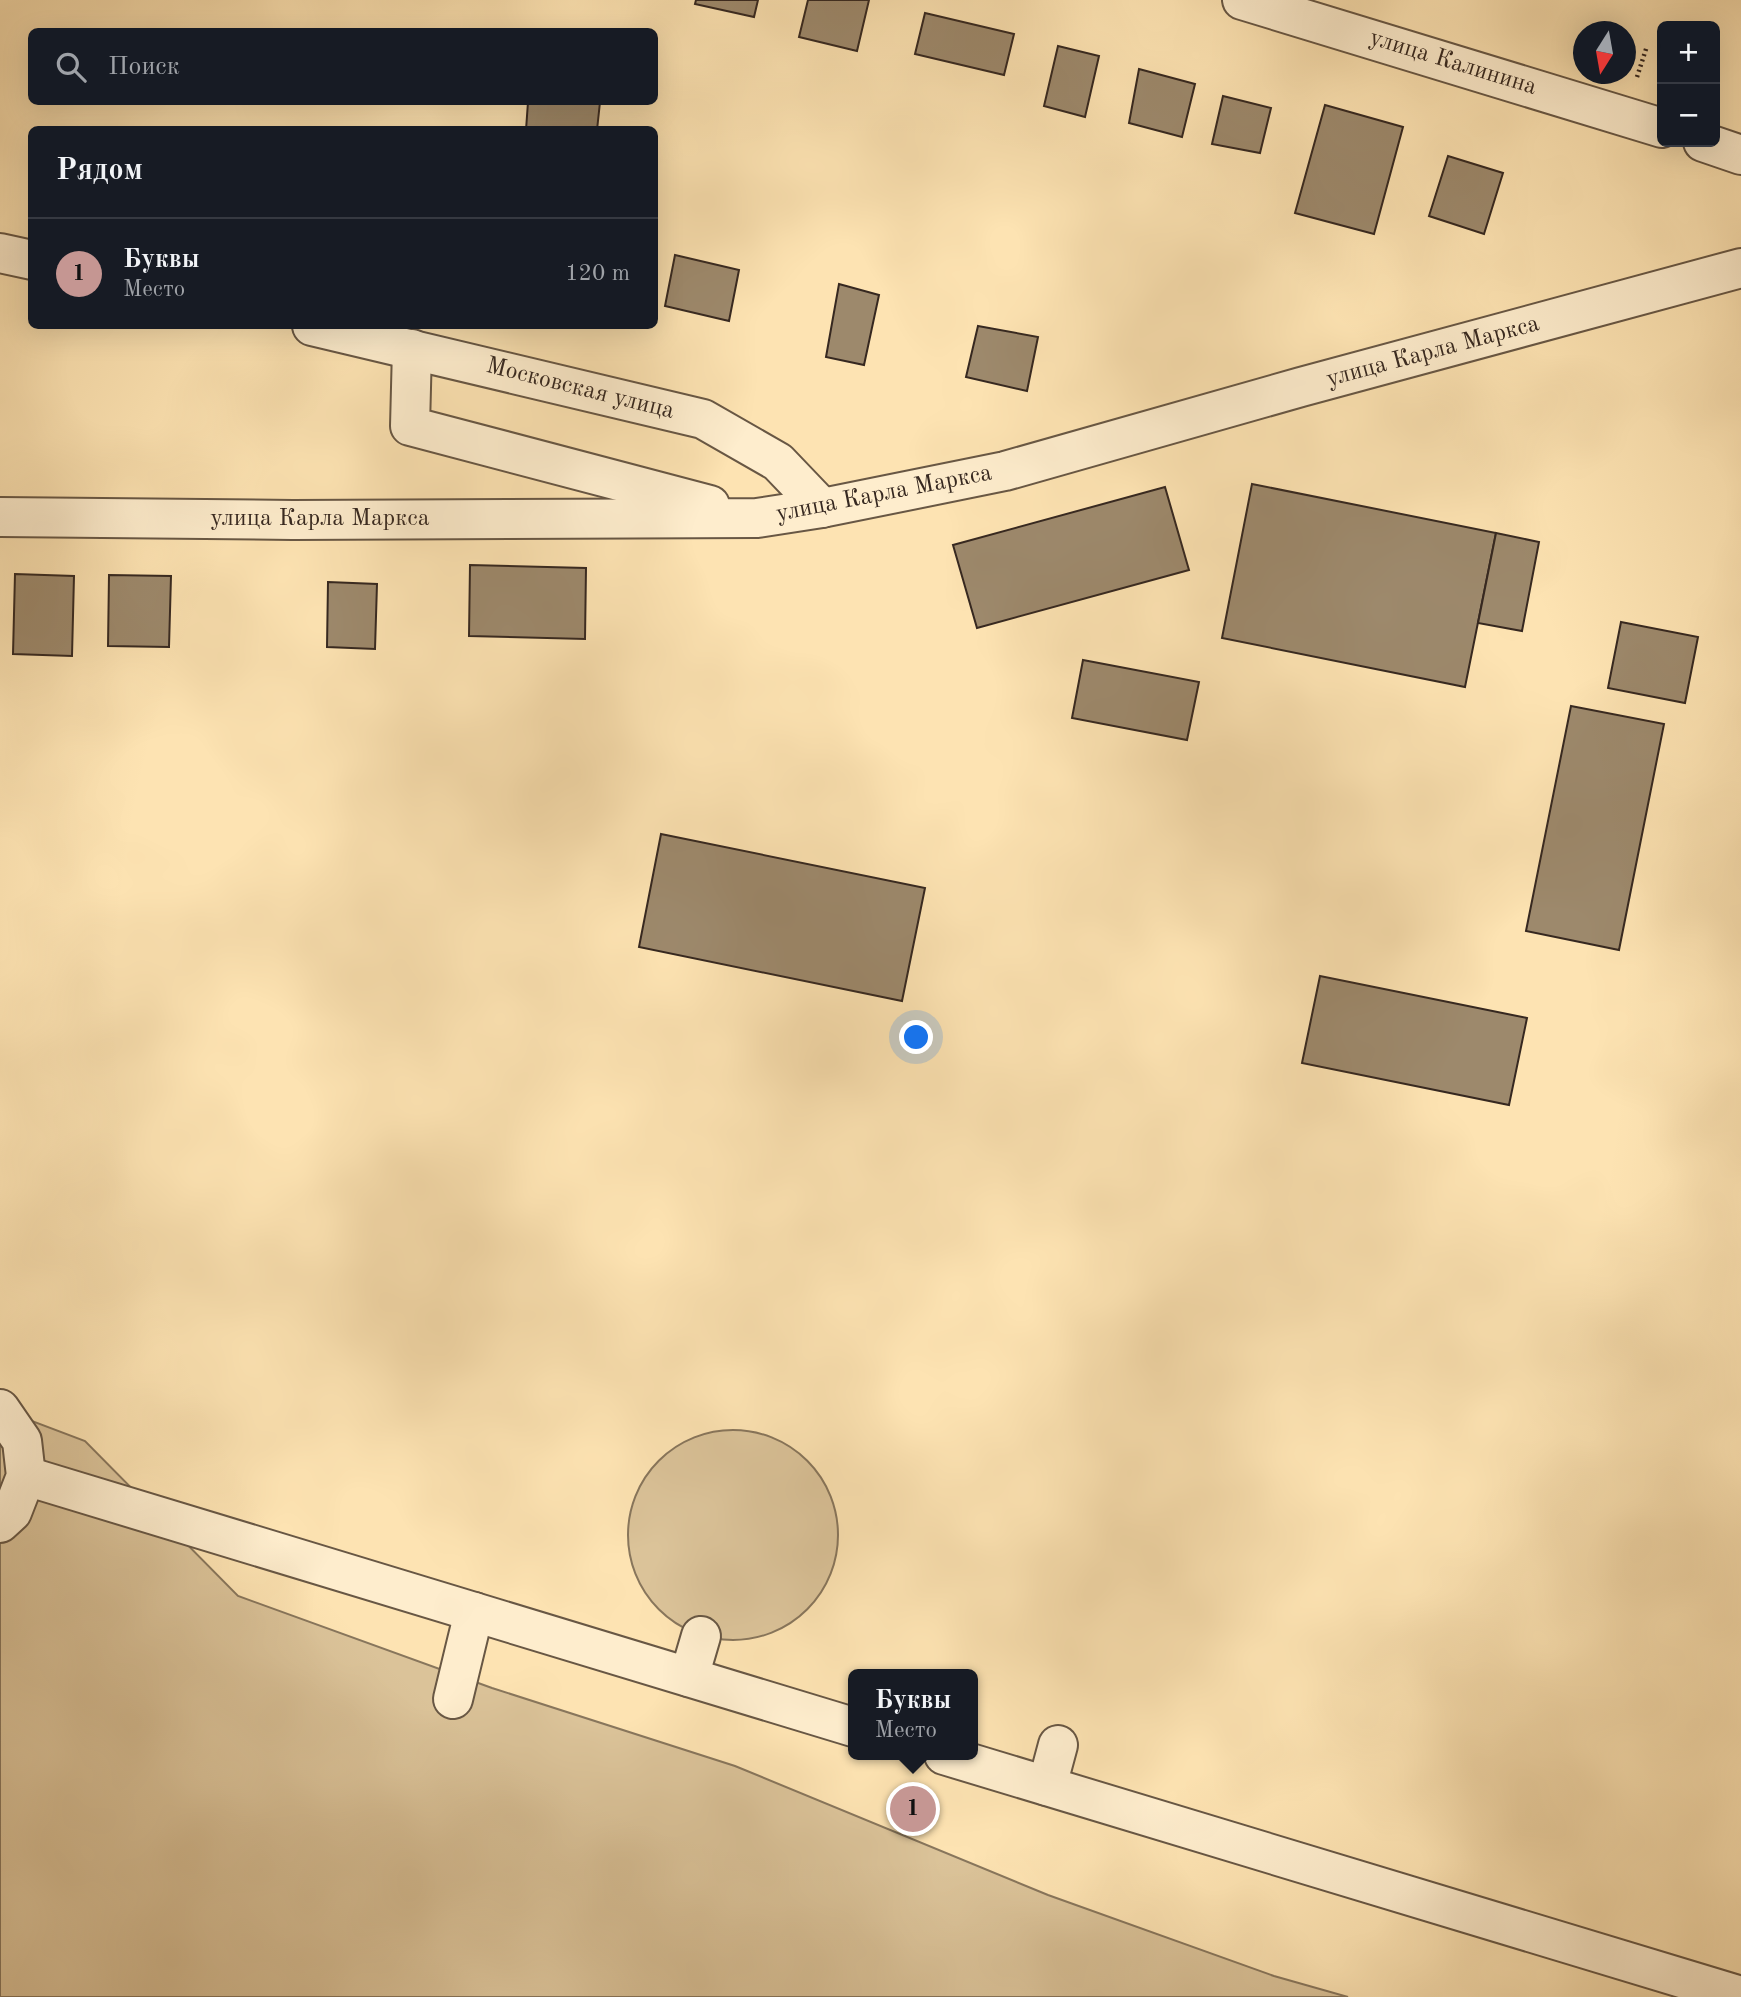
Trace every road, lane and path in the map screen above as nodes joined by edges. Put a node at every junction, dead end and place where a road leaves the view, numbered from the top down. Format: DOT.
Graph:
graph roads {
  1 [pos="1242,0"];
  2 [pos="1657,126"];
  3 [pos="1718,147"];
  4 [pos="1741,155"];
  5 [pos="0,253"];
  6 [pos="28,259"];
  7 [pos="1741,268"];
  8 [pos="325,329"];
  9 [pos="412,349"];
  10 [pos="822,508"];
  11 [pos="0,517"];
  12 [pos="757,518"];
  13 [pos="0,1409"];
  14 [pos="26,1476"];
  15 [pos="0,1522"];
  16 [pos="474,1612"];
  17 [pos="701,1636"];
  18 [pos="689,1677"];
  19 [pos="453,1699"];
  20 [pos="848,1725"];
  21 [pos="1058,1745"];
  22 [pos="961,1760"];
  23 [pos="1047,1786"];
  24 [pos="1741,1996"];
  1 -- 2 [label="street, улица Калинина"];
  3 -- 4 [label="street"];
  5 -- 6 [label="street"];
  7 -- 10 [label="street, улица Карла Маркса"];
  8 -- 9 [label="street, Московская улица"];
  9 -- 10 [label="street, Московская улица"];
  9 -- 12 [label="street"];
  10 -- 12 [label="street, улица Карла Маркса"];
  11 -- 12 [label="street, улица Карла Маркса"];
  13 -- 14 [label="street"];
  14 -- 15 [label="street"];
  14 -- 16 [label="street"];
  16 -- 18 [label="street"];
  16 -- 19 [label="street"];
  17 -- 18 [label="street"];
  18 -- 20 [label="street"];
  21 -- 23 [label="street"];
  22 -- 23 [label="street"];
  23 -- 24 [label="street"];
}
